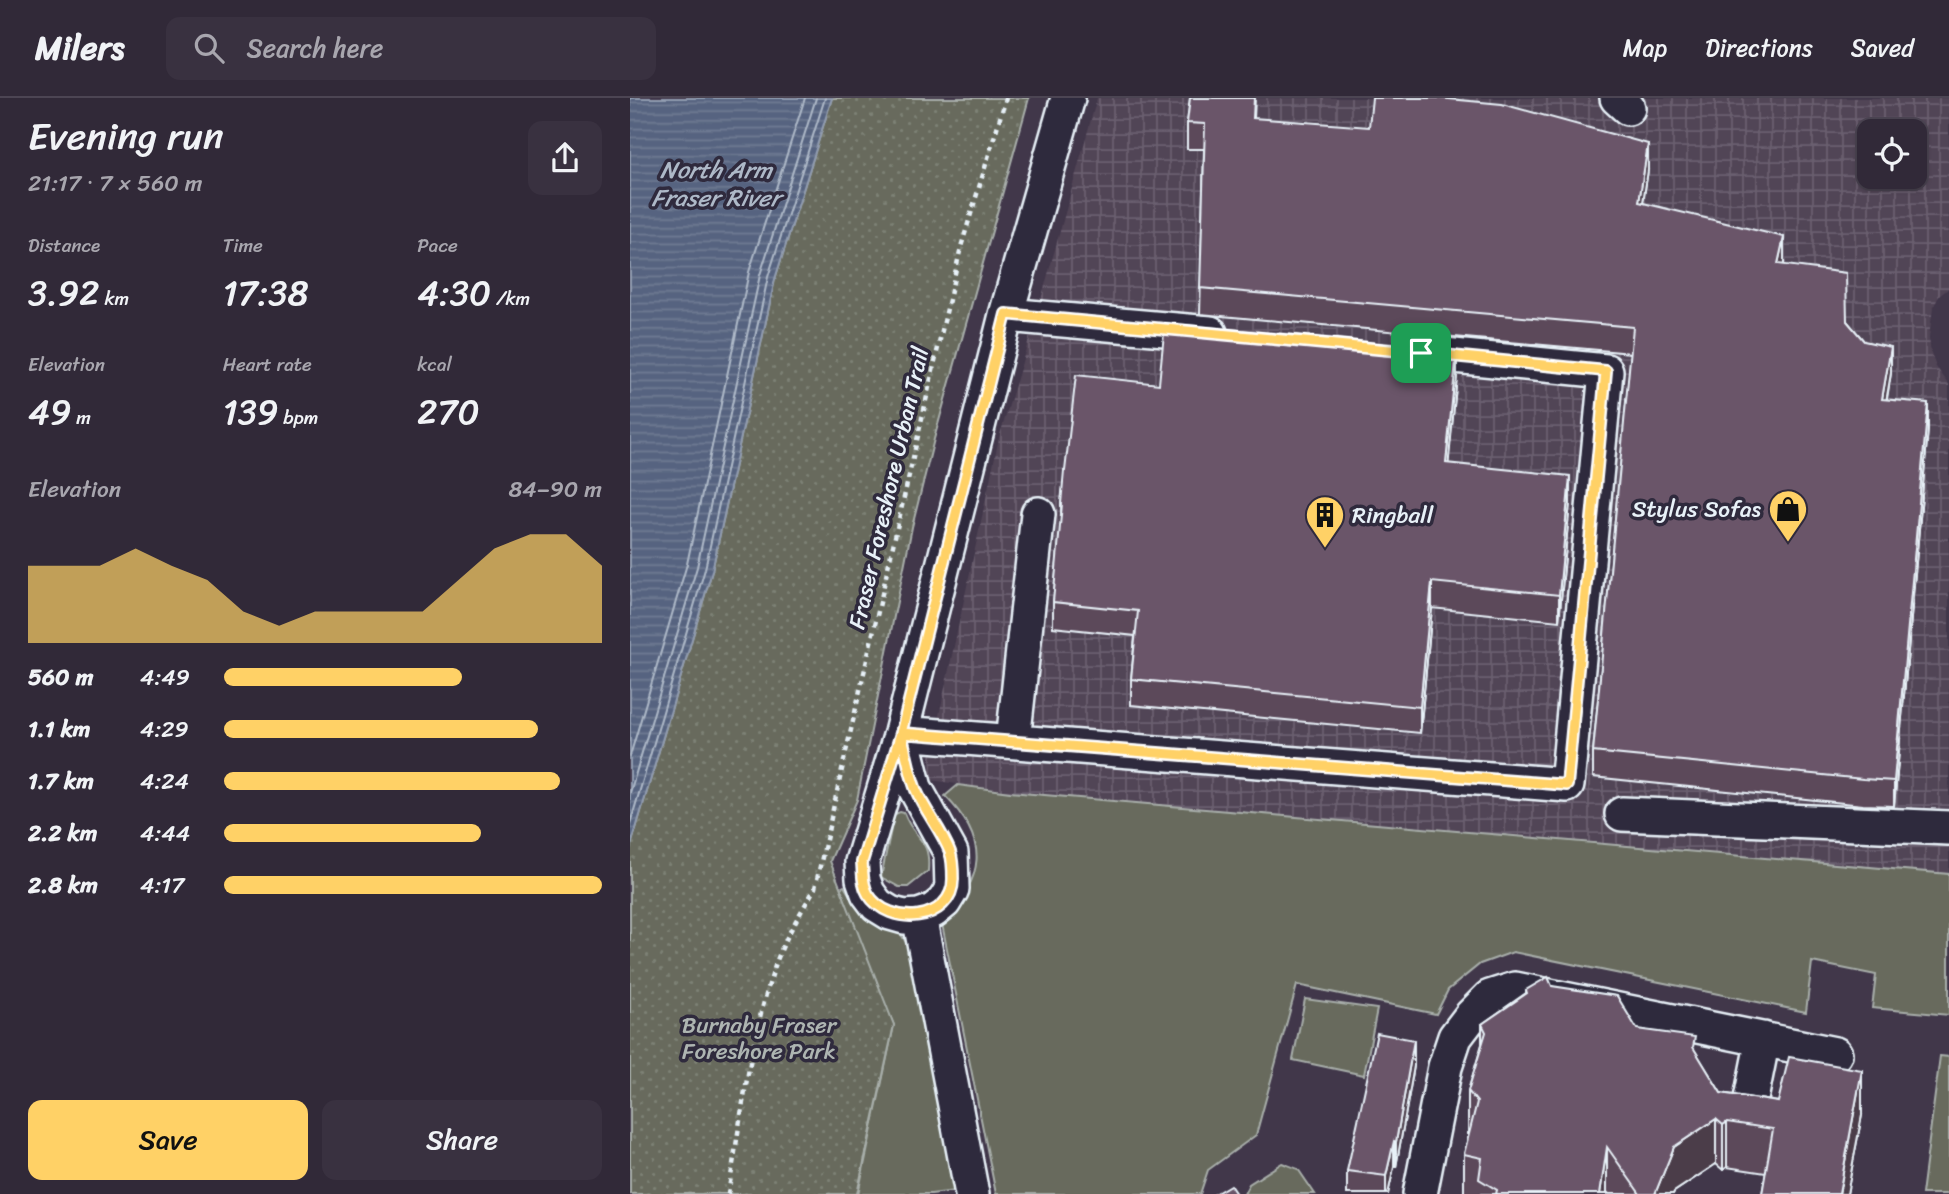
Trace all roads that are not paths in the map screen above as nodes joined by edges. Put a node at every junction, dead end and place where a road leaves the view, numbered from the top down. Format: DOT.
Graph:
graph roads {
  1 [pos="1068,98"];
  2 [pos="1006,314"];
  3 [pos="1245,337"];
  4 [pos="1384,350"];
  5 [pos="1038,514"];
  6 [pos="901,733"];
  7 [pos="1013,741"];
  8 [pos="1622,814"];
  9 [pos="1949,828"];
  10 [pos="919,916"];
  11 [pos="1763,1039"];
  12 [pos="1835,1054"];
  13 [pos="1747,1119"];
  14 [pos="972,1194"];
  15 [pos="1420,1194"];
  1 -- 2 [label="street"];
  2 -- 3 [label="street"];
  2 -- 6 [label="street"];
  4 -- 7 [label="street"];
  5 -- 7 [label="street"];
  6 -- 7 [label="street"];
  6 -- 10 [label="street"];
  6 -- 10 [label="street"];
  8 -- 9 [label="street"];
  10 -- 14 [label="street"];
  11 -- 12 [label="street"];
  11 -- 13 [label="street"];
  11 -- 15 [label="street"];
}
